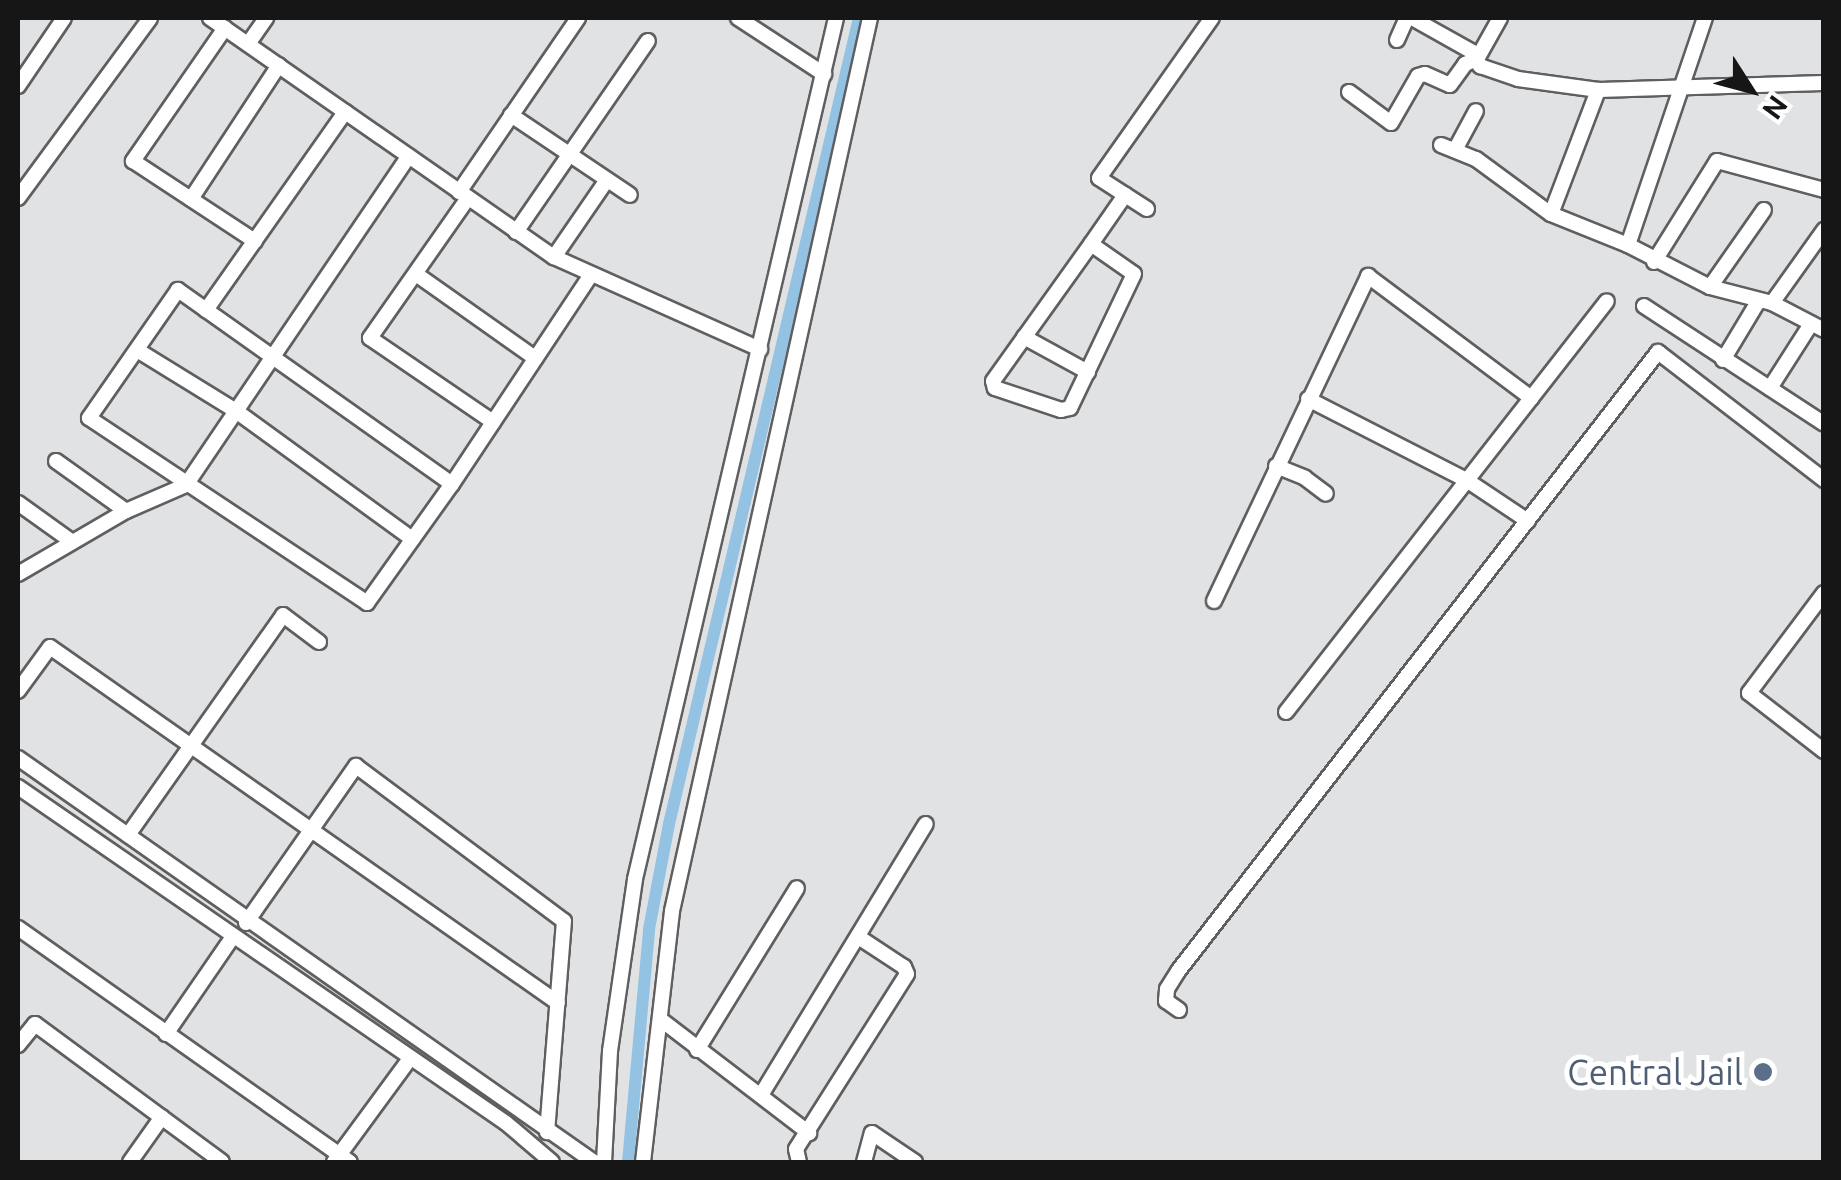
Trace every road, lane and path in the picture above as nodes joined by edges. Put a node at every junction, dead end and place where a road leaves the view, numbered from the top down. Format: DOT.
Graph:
graph roads {
  1 [pos="64,18"];
  2 [pos="150,18"];
  3 [pos="210,18"];
  4 [pos="266,18"];
  5 [pos="578,18"];
  6 [pos="738,18"];
  7 [pos="836,18"];
  8 [pos="870,18"];
  9 [pos="1212,18"];
  10 [pos="1409,18"];
  11 [pos="1500,18"];
  12 [pos="1705,18"];
  13 [pos="225,28"];
  14 [pos="1398,40"];
  15 [pos="648,41"];
  16 [pos="248,44"];
  17 [pos="1477,57"];
  18 [pos="279,66"];
  19 [pos="824,74"];
  20 [pos="1824,84"];
  21 [pos="18,86"];
  22 [pos="1680,86"];
  23 [pos="1598,90"];
  24 [pos="1349,92"];
  25 [pos="1476,111"];
  26 [pos="345,112"];
  27 [pos="512,116"];
  28 [pos="569,155"];
  29 [pos="409,156"];
  30 [pos="607,180"];
  31 [pos="1824,190"];
  32 [pos="463,195"];
  33 [pos="1126,195"];
  34 [pos="630,196"];
  35 [pos="18,198"];
  36 [pos="191,199"];
  37 [pos="1147,209"];
  38 [pos="1764,210"];
  39 [pos="1552,214"];
  40 [pos="1824,230"];
  41 [pos="516,232"];
  42 [pos="255,240"];
  43 [pos="1091,244"];
  44 [pos="1628,245"];
  45 [pos="554,257"];
  46 [pos="1654,262"];
  47 [pos="416,274"];
  48 [pos="590,276"];
  49 [pos="1710,287"];
  50 [pos="1607,300"];
  51 [pos="1766,302"];
  52 [pos="1644,306"];
  53 [pos="206,310"];
  54 [pos="1818,327"];
  55 [pos="1024,337"];
  56 [pos="760,348"];
  57 [pos="136,350"];
  58 [pos="274,356"];
  59 [pos="535,358"];
  60 [pos="1723,360"];
  61 [pos="1088,372"];
  62 [pos="1770,388"];
  63 [pos="1531,398"];
  64 [pos="1308,399"];
  65 [pos="236,411"];
  66 [pos="1821,418"];
  67 [pos="494,422"];
  68 [pos="56,460"];
  69 [pos="1276,466"];
  70 [pos="1824,480"];
  71 [pos="1468,481"];
  72 [pos="452,484"];
  73 [pos="186,485"];
  74 [pos="1326,494"];
  75 [pos="18,504"];
  76 [pos="126,511"];
  77 [pos="1528,521"];
  78 [pos="412,539"];
  79 [pos="71,541"];
  80 [pos="18,574"];
  81 [pos="1824,593"];
  82 [pos="1214,600"];
  83 [pos="319,642"];
  84 [pos="18,692"];
  85 [pos="1286,712"];
  86 [pos="191,745"];
  87 [pos="1824,750"];
  88 [pos="18,758"];
  89 [pos="18,787"];
  90 [pos="926,824"];
  91 [pos="311,830"];
  92 [pos="128,835"];
  93 [pos="797,888"];
  94 [pos="246,922"];
  95 [pos="18,928"];
  96 [pos="232,938"];
  97 [pos="860,938"];
  98 [pos="558,1003"];
  99 [pos="1179,1010"];
  100 [pos="660,1020"];
  101 [pos="166,1034"];
  102 [pos="18,1045"];
  103 [pos="697,1050"];
  104 [pos="408,1060"];
  105 [pos="760,1095"];
  106 [pos="162,1116"];
  107 [pos="547,1132"];
  108 [pos="808,1133"];
  109 [pos="341,1160"];
  110 [pos="544,1160"];
  111 [pos="130,1162"];
  112 [pos="222,1162"];
  113 [pos="594,1162"];
  114 [pos="604,1162"];
  115 [pos="643,1162"];
  116 [pos="799,1162"];
  117 [pos="864,1162"];
  118 [pos="915,1162"];
  1 -- 21 [label="street"];
  2 -- 35 [label="street"];
  3 -- 13 [label="street"];
  4 -- 16 [label="street"];
  5 -- 27 [label="street"];
  6 -- 19 [label="street"];
  7 -- 19 [label="street"];
  8 -- 100 [label="street"];
  9 -- 33 [label="street"];
  10 -- 14 [label="street"];
  10 -- 17 [label="street"];
  11 -- 17 [label="street"];
  12 -- 22 [label="street"];
  13 -- 16 [label="street"];
  13 -- 36 [label="street"];
  15 -- 28 [label="street"];
  16 -- 18 [label="street"];
  17 -- 23 [label="street"];
  17 -- 24 [label="street"];
  18 -- 26 [label="street"];
  18 -- 36 [label="street"];
  19 -- 56 [label="street"];
  20 -- 22 [label="street"];
  22 -- 23 [label="street"];
  22 -- 44 [label="street"];
  23 -- 39 [label="street"];
  25 -- 39 [label="street"];
  26 -- 29 [label="street"];
  26 -- 42 [label="street"];
  27 -- 28 [label="street"];
  27 -- 32 [label="street"];
  28 -- 30 [label="street"];
  28 -- 41 [label="street"];
  29 -- 32 [label="street"];
  29 -- 58 [label="street"];
  30 -- 34 [label="street"];
  30 -- 45 [label="street"];
  31 -- 46 [label="street"];
  32 -- 41 [label="street"];
  32 -- 47 [label="street"];
  33 -- 37 [label="street"];
  33 -- 43 [label="street"];
  36 -- 42 [label="street"];
  38 -- 49 [label="street"];
  39 -- 44 [label="street"];
  40 -- 51 [label="street"];
  41 -- 45 [label="street"];
  42 -- 53 [label="street"];
  43 -- 55 [label="street"];
  43 -- 61 [label="street"];
  44 -- 46 [label="street"];
  45 -- 48 [label="street"];
  46 -- 49 [label="street"];
  47 -- 59 [label="street"];
  47 -- 67 [label="street"];
  48 -- 56 [label="street"];
  48 -- 59 [label="street"];
  49 -- 51 [label="street"];
  50 -- 63 [label="street"];
  51 -- 54 [label="street"];
  51 -- 60 [label="street"];
  52 -- 60 [label="street"];
  53 -- 57 [label="street"];
  53 -- 58 [label="street"];
  54 -- 62 [label="street"];
  55 -- 61 [label="street"];
  55 -- 61 [label="street"];
  56 -- 114 [label="street"];
  57 -- 65 [label="street"];
  57 -- 73 [label="street"];
  58 -- 65 [label="street"];
  58 -- 72 [label="street"];
  59 -- 67 [label="street"];
  60 -- 62 [label="street"];
  62 -- 66 [label="street"];
  63 -- 64 [label="street"];
  63 -- 71 [label="street"];
  64 -- 69 [label="street"];
  64 -- 71 [label="street"];
  65 -- 73 [label="street"];
  65 -- 78 [label="street"];
  67 -- 72 [label="street"];
  68 -- 76 [label="street"];
  69 -- 74 [label="street"];
  69 -- 82 [label="street"];
  70 -- 77 [label="street"];
  71 -- 77 [label="street"];
  71 -- 85 [label="street"];
  72 -- 78 [label="street"];
  73 -- 76 [label="street"];
  73 -- 78 [label="street"];
  75 -- 79 [label="street"];
  76 -- 79 [label="street"];
  77 -- 99 [label="street"];
  79 -- 80 [label="street"];
  81 -- 87 [label="street"];
  83 -- 86 [label="street"];
  84 -- 86 [label="street"];
  86 -- 91 [label="street"];
  86 -- 92 [label="street"];
  88 -- 92 [label="street"];
  89 -- 96 [label="street"];
  90 -- 97 [label="street"];
  91 -- 94 [label="street"];
  91 -- 98 [label="street"];
  91 -- 98 [label="street"];
  92 -- 94 [label="street"];
  93 -- 103 [label="street"];
  94 -- 107 [label="street"];
  95 -- 101 [label="street"];
  96 -- 101 [label="street"];
  96 -- 104 [label="street"];
  97 -- 105 [label="street"];
  97 -- 108 [label="street"];
  98 -- 107 [label="street"];
  100 -- 103 [label="street"];
  100 -- 115 [label="street"];
  101 -- 109 [label="street"];
  102 -- 106 [label="street"];
  103 -- 105 [label="street"];
  104 -- 109 [label="street"];
  104 -- 110 [label="street"];
  105 -- 108 [label="street"];
  106 -- 111 [label="street"];
  106 -- 112 [label="street"];
  107 -- 113 [label="street"];
  108 -- 116 [label="street"];
  117 -- 118 [label="street"];
}
